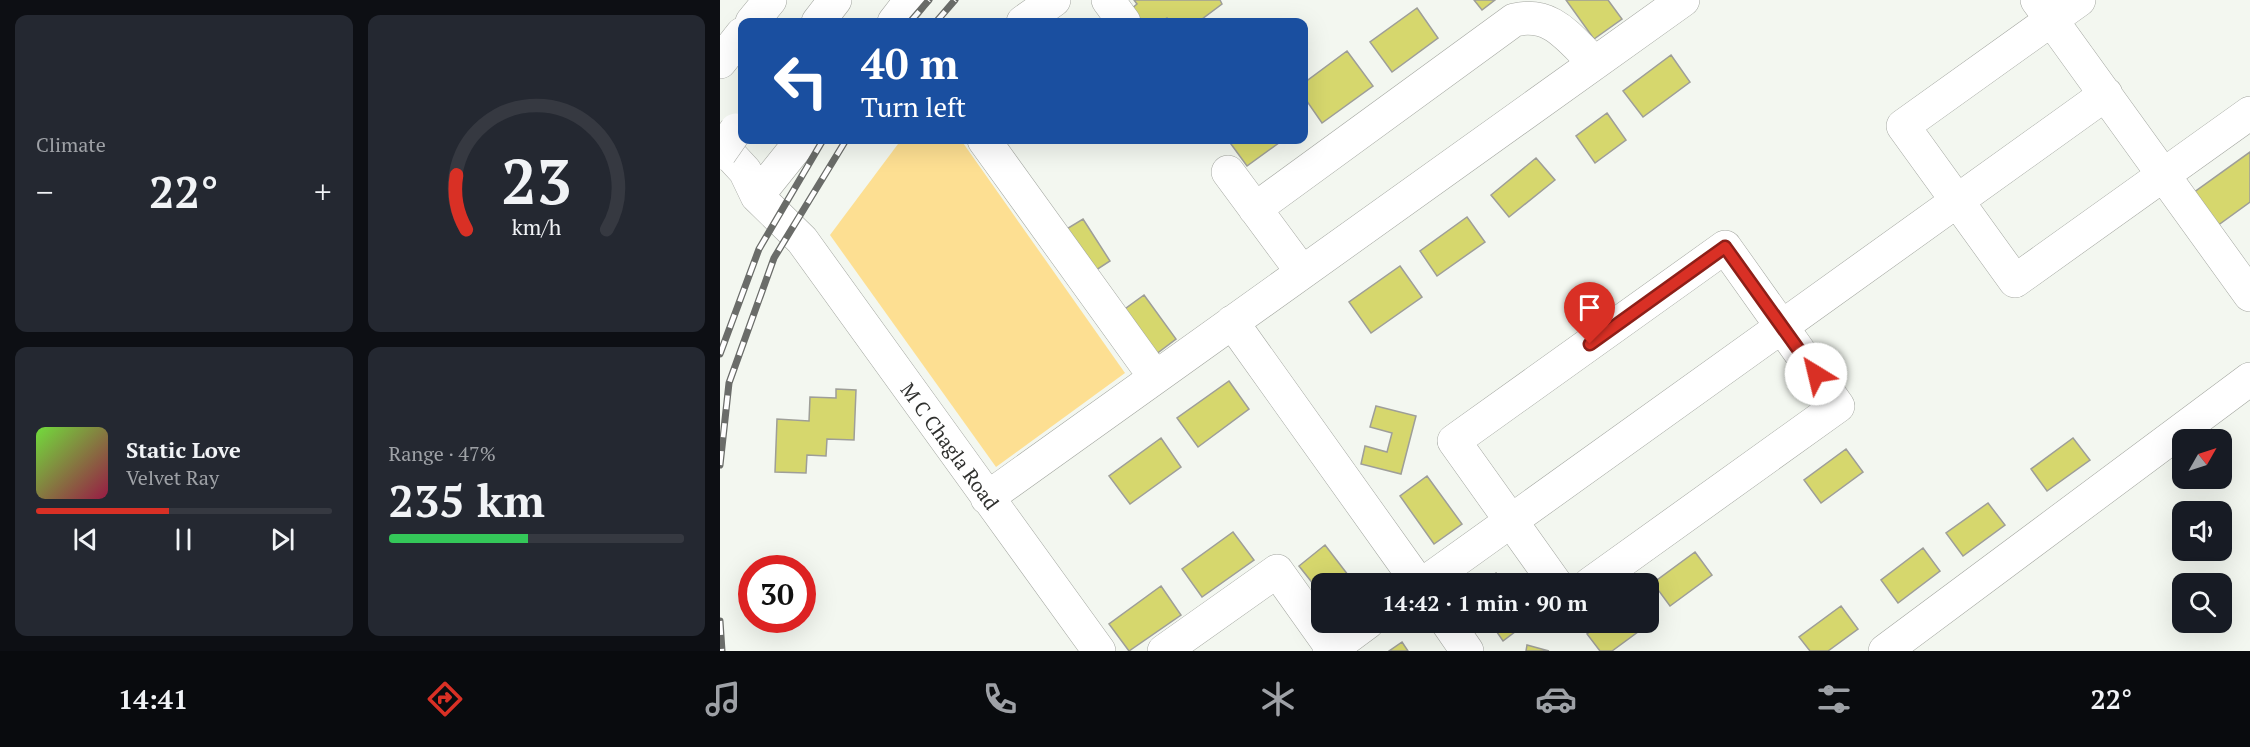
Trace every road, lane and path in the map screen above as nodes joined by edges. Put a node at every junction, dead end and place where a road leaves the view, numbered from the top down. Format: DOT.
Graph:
graph roads {
  1 [pos="770,0"];
  2 [pos="836,0"];
  3 [pos="911,0"];
  4 [pos="1054,0"];
  5 [pos="1108,0"];
  6 [pos="1683,0"];
  7 [pos="2079,0"];
  8 [pos="2045,10"];
  9 [pos="755,18"];
  10 [pos="821,18"];
  11 [pos="897,18"];
  12 [pos="1029,18"];
  13 [pos="1121,18"];
  14 [pos="738,39"];
  15 [pos="720,62"];
  16 [pos="1595,63"];
  17 [pos="2106,94"];
  18 [pos="2250,113"];
  19 [pos="730,137"];
  20 [pos="799,144"];
  21 [pos="987,144"];
  22 [pos="720,172"];
  23 [pos="1228,172"];
  24 [pos="2164,175"];
  25 [pos="757,196"];
  26 [pos="1957,201"];
  27 [pos="1255,209"];
  28 [pos="1302,272"];
  29 [pos="2250,295"];
  30 [pos="1232,322"];
  31 [pos="1782,326"];
  32 [pos="1155,378"];
  33 [pos="2250,379"];
  34 [pos="987,498"];
  35 [pos="1511,520"];
  36 [pos="1413,573"];
  37 [pos="1436,573"];
  38 [pos="1548,573"];
  39 [pos="1605,573"];
  40 [pos="1354,633"];
  41 [pos="1455,633"];
  42 [pos="1091,648"];
  43 [pos="1332,650"];
  44 [pos="1164,651"];
  45 [pos="1467,651"];
  46 [pos="1884,651"];
  1 -- 9 [label="main road"];
  2 -- 10 [label="main road"];
  3 -- 11 [label="main road"];
  4 -- 12 [label="main road"];
  5 -- 13 [label="main road"];
  6 -- 16 [label="main road"];
  7 -- 8 [label="main road"];
  8 -- 17 [label="main road"];
  8 -- 26 [label="main road"];
  14 -- 15 [label="main road"];
  16 -- 27 [label="main road"];
  16 -- 28 [label="main road"];
  17 -- 24 [label="main road"];
  17 -- 26 [label="main road"];
  18 -- 24 [label="main road"];
  19 -- 25 [label="main road"];
  20 -- 25 [label="main road"];
  21 -- 32 [label="main road"];
  22 -- 25 [label="main road"];
  23 -- 27 [label="main road"];
  24 -- 26 [label="main road"];
  24 -- 29 [label="main road"];
  25 -- 34 [label="main road, M C Chagla Road"];
  26 -- 31 [label="main road"];
  27 -- 28 [label="main road"];
  28 -- 30 [label="main road"];
  30 -- 32 [label="main road"];
  30 -- 36 [label="main road"];
  31 -- 35 [label="main road"];
  31 -- 35 [label="main road"];
  31 -- 39 [label="main road"];
  32 -- 34 [label="main road"];
  33 -- 46 [label="main road"];
  34 -- 42 [label="main road, M C Chagla Road"];
  35 -- 37 [label="main road"];
  35 -- 38 [label="main road"];
  40 -- 43 [label="main road"];
  41 -- 45 [label="main road"];
  43 -- 44 [label="main road"];
}
